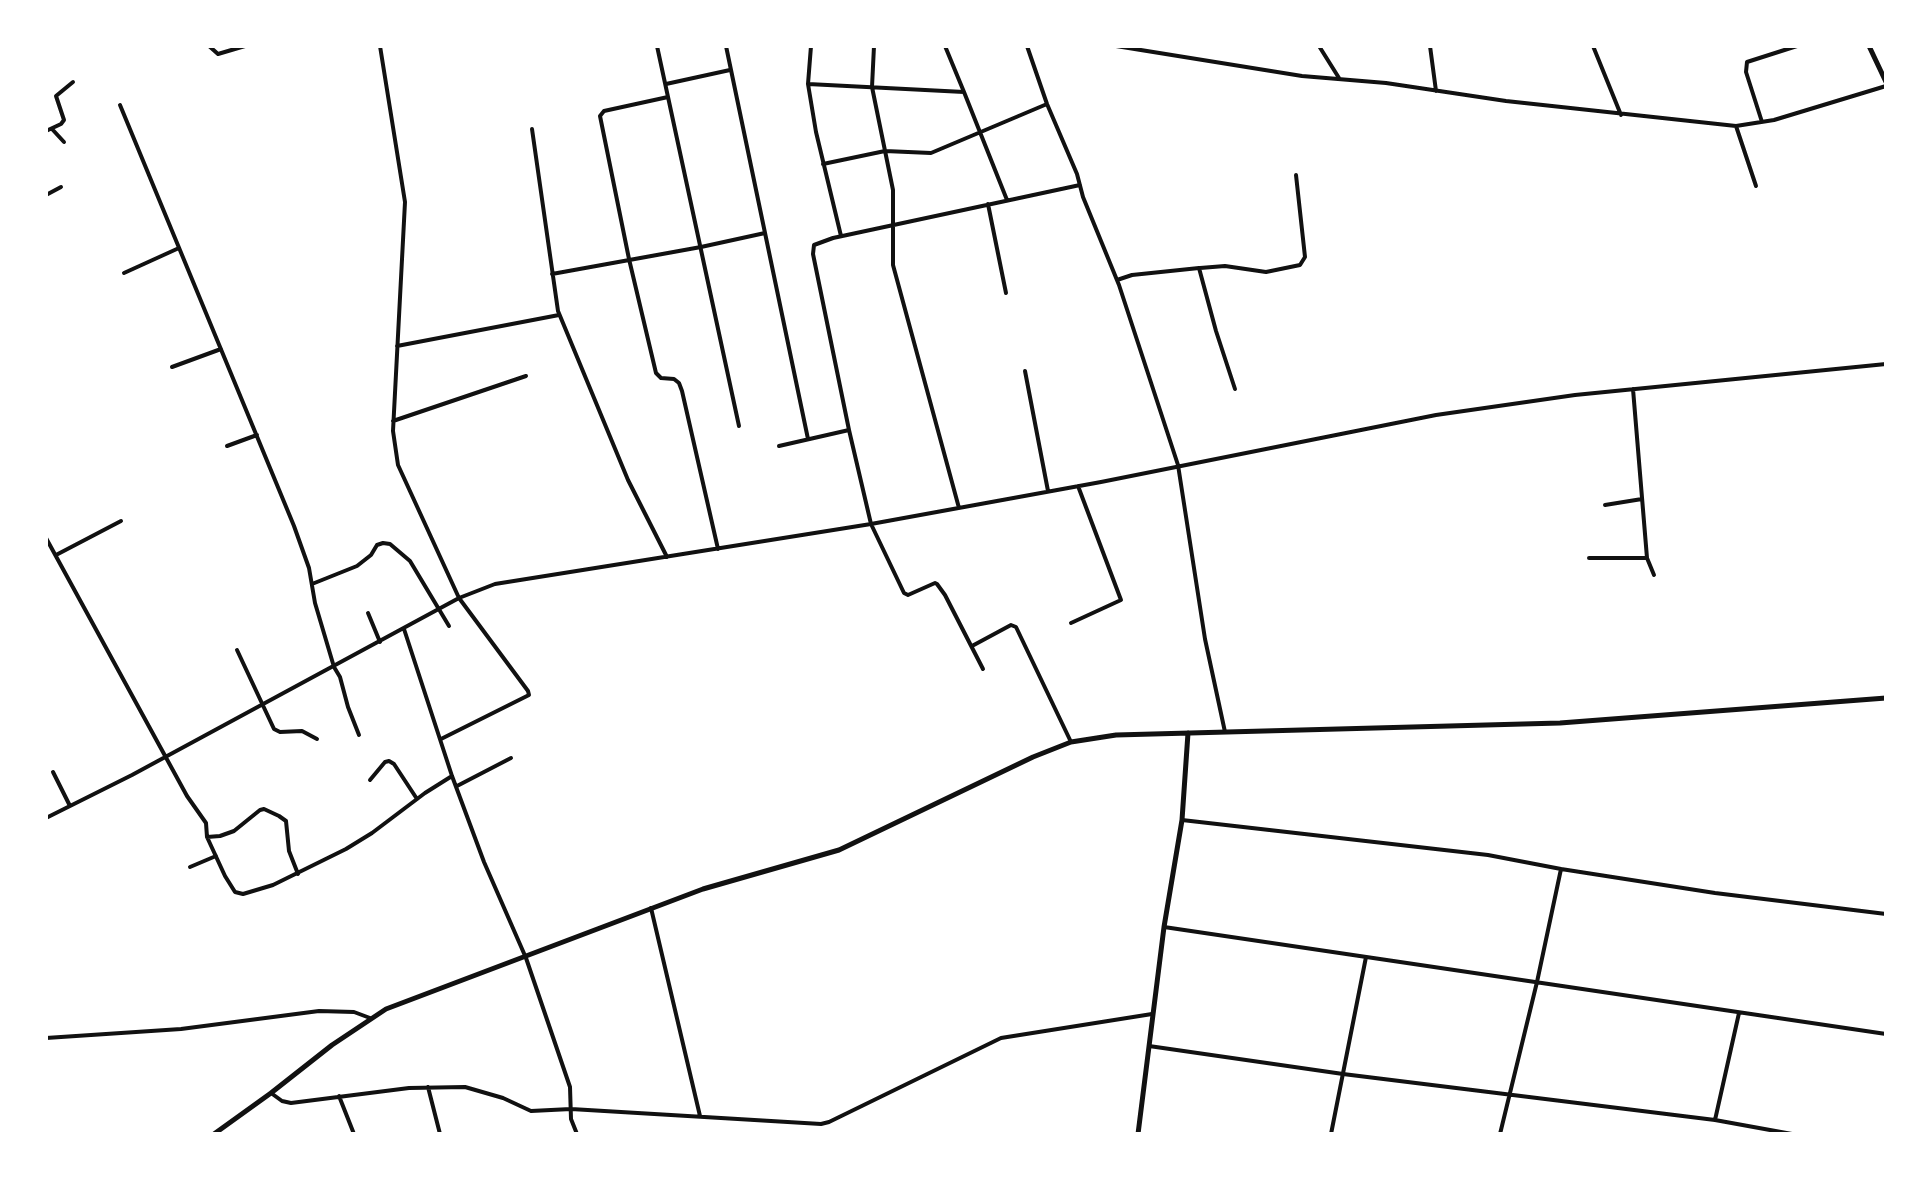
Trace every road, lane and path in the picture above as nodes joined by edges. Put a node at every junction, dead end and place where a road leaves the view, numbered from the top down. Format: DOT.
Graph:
graph roads {
  1 [pos="209,46"];
  2 [pos="245,46"];
  3 [pos="380,46"];
  4 [pos="657,46"];
  5 [pos="726,46"];
  6 [pos="811,46"];
  7 [pos="874,46"];
  8 [pos="945,46"];
  9 [pos="1027,46"];
  10 [pos="1116,46"];
  11 [pos="1319,46"];
  12 [pos="1430,46"];
  13 [pos="1593,46"];
  14 [pos="1797,46"];
  15 [pos="1869,46"];
  16 [pos="1139,47"];
  17 [pos="730,70"];
  18 [pos="1339,78"];
  19 [pos="73,82"];
  20 [pos="665,84"];
  21 [pos="808,84"];
  22 [pos="1886,84"];
  23 [pos="872,87"];
  24 [pos="1436,91"];
  25 [pos="964,92"];
  26 [pos="668,97"];
  27 [pos="1047,104"];
  28 [pos="120,105"];
  29 [pos="1621,115"];
  30 [pos="1762,122"];
  31 [pos="1736,126"];
  32 [pos="532,129"];
  33 [pos="49,130"];
  34 [pos="980,132"];
  35 [pos="64,142"];
  36 [pos="885,151"];
  37 [pos="823,164"];
  38 [pos="1296,175"];
  39 [pos="1080,185"];
  40 [pos="1756,186"];
  41 [pos="61,187"];
  42 [pos="46,195"];
  43 [pos="1007,200"];
  44 [pos="988,204"];
  45 [pos="893,225"];
  46 [pos="765,233"];
  47 [pos="841,236"];
  48 [pos="701,247"];
  49 [pos="179,248"];
  50 [pos="629,259"];
  51 [pos="1199,268"];
  52 [pos="124,273"];
  53 [pos="552,274"];
  54 [pos="1117,280"];
  55 [pos="1006,293"];
  56 [pos="559,315"];
  57 [pos="397,346"];
  58 [pos="221,349"];
  59 [pos="1886,364"];
  60 [pos="172,367"];
  61 [pos="1025,371"];
  62 [pos="526,376"];
  63 [pos="1235,389"];
  64 [pos="1633,389"];
  65 [pos="393,421"];
  66 [pos="739,426"];
  67 [pos="849,430"];
  68 [pos="257,435"];
  69 [pos="808,439"];
  70 [pos="227,446"];
  71 [pos="779,446"];
  72 [pos="1178,465"];
  73 [pos="1078,486"];
  74 [pos="1048,491"];
  75 [pos="1642,499"];
  76 [pos="1605,505"];
  77 [pos="959,508"];
  78 [pos="121,521"];
  79 [pos="871,524"];
  80 [pos="46,538"];
  81 [pos="718,549"];
  82 [pos="55,555"];
  83 [pos="667,557"];
  84 [pos="1589,558"];
  85 [pos="1647,558"];
  86 [pos="1654,575"];
  87 [pos="312,584"];
  88 [pos="459,598"];
  89 [pos="439,609"];
  90 [pos="368,613"];
  91 [pos="1071,623"];
  92 [pos="449,626"];
  93 [pos="404,629"];
  94 [pos="380,642"];
  95 [pos="972,646"];
  96 [pos="237,650"];
  97 [pos="334,667"];
  98 [pos="983,669"];
  99 [pos="1886,698"];
  100 [pos="262,706"];
  101 [pos="1225,732"];
  102 [pos="1188,733"];
  103 [pos="359,735"];
  104 [pos="317,739"];
  105 [pos="441,739"];
  106 [pos="1071,742"];
  107 [pos="166,757"];
  108 [pos="511,758"];
  109 [pos="53,772"];
  110 [pos="452,776"];
  111 [pos="370,780"];
  112 [pos="457,786"];
  113 [pos="417,799"];
  114 [pos="70,806"];
  115 [pos="46,818"];
  116 [pos="1182,820"];
  117 [pos="207,837"];
  118 [pos="216,856"];
  119 [pos="190,867"];
  120 [pos="1561,869"];
  121 [pos="298,874"];
  122 [pos="651,908"];
  123 [pos="1886,914"];
  124 [pos="1164,927"];
  125 [pos="1366,957"];
  126 [pos="526,958"];
  127 [pos="1537,982"];
  128 [pos="1739,1012"];
  129 [pos="1152,1014"];
  130 [pos="370,1018"];
  131 [pos="1886,1034"];
  132 [pos="46,1038"];
  133 [pos="1148,1046"];
  134 [pos="1343,1074"];
  135 [pos="428,1087"];
  136 [pos="271,1093"];
  137 [pos="1510,1093"];
  138 [pos="339,1096"];
  139 [pos="571,1109"];
  140 [pos="700,1116"];
  141 [pos="1715,1120"];
  142 [pos="214,1134"];
  143 [pos="354,1134"];
  144 [pos="440,1134"];
  145 [pos="577,1134"];
  146 [pos="1138,1134"];
  147 [pos="1331,1134"];
  148 [pos="1500,1134"];
  149 [pos="1792,1134"];
  1 -- 2 [label="street"];
  3 -- 57 [label="street"];
  4 -- 20 [label="street"];
  5 -- 17 [label="street"];
  6 -- 21 [label="street"];
  7 -- 23 [label="street"];
  8 -- 25 [label="street"];
  9 -- 27 [label="street"];
  10 -- 16 [label="street"];
  11 -- 18 [label="street"];
  12 -- 24 [label="street"];
  13 -- 29 [label="street"];
  14 -- 30 [label="street"];
  15 -- 22 [label="street"];
  16 -- 18 [label="street"];
  17 -- 20 [label="street"];
  17 -- 46 [label="street"];
  18 -- 24 [label="street"];
  19 -- 33 [label="street"];
  20 -- 26 [label="street"];
  21 -- 23 [label="street"];
  21 -- 37 [label="street"];
  22 -- 30 [label="street"];
  23 -- 25 [label="street"];
  23 -- 36 [label="street"];
  24 -- 29 [label="street"];
  25 -- 34 [label="street"];
  26 -- 48 [label="street"];
  26 -- 50 [label="street"];
  27 -- 34 [label="street"];
  27 -- 39 [label="street"];
  28 -- 49 [label="street"];
  29 -- 31 [label="street"];
  30 -- 31 [label="street"];
  31 -- 40 [label="street"];
  32 -- 53 [label="street"];
  33 -- 35 [label="street"];
  34 -- 36 [label="street"];
  34 -- 43 [label="street"];
  36 -- 37 [label="street"];
  36 -- 45 [label="street"];
  37 -- 47 [label="street"];
  38 -- 51 [label="street"];
  39 -- 43 [label="street"];
  39 -- 54 [label="street"];
  41 -- 42 [label="street"];
  43 -- 44 [label="street"];
  44 -- 45 [label="street"];
  44 -- 55 [label="street"];
  45 -- 47 [label="street"];
  45 -- 77 [label="street"];
  46 -- 48 [label="street"];
  46 -- 69 [label="street"];
  47 -- 67 [label="street"];
  48 -- 50 [label="street"];
  48 -- 66 [label="street"];
  49 -- 52 [label="street"];
  49 -- 58 [label="street"];
  50 -- 53 [label="street"];
  50 -- 81 [label="street"];
  51 -- 54 [label="street"];
  51 -- 63 [label="street"];
  53 -- 56 [label="street"];
  54 -- 72 [label="street"];
  56 -- 57 [label="street"];
  56 -- 83 [label="street"];
  57 -- 65 [label="street"];
  58 -- 60 [label="street"];
  58 -- 68 [label="street"];
  59 -- 64 [label="street"];
  61 -- 74 [label="street"];
  62 -- 65 [label="street"];
  64 -- 72 [label="street"];
  64 -- 75 [label="street"];
  65 -- 88 [label="street"];
  67 -- 69 [label="street"];
  67 -- 79 [label="street"];
  68 -- 70 [label="street"];
  68 -- 87 [label="street"];
  69 -- 71 [label="street"];
  72 -- 73 [label="street"];
  72 -- 101 [label="street"];
  73 -- 74 [label="street"];
  73 -- 91 [label="street"];
  74 -- 77 [label="street"];
  75 -- 76 [label="street"];
  75 -- 85 [label="street"];
  77 -- 79 [label="street"];
  78 -- 82 [label="street"];
  79 -- 81 [label="street"];
  79 -- 95 [label="street"];
  80 -- 82 [label="street"];
  81 -- 83 [label="street"];
  82 -- 107 [label="street"];
  83 -- 88 [label="street"];
  84 -- 85 [label="street"];
  85 -- 86 [label="street"];
  87 -- 89 [label="street"];
  87 -- 97 [label="street"];
  88 -- 89 [label="street"];
  88 -- 105 [label="street"];
  89 -- 92 [label="street"];
  89 -- 93 [label="street"];
  90 -- 94 [label="street"];
  93 -- 94 [label="street"];
  93 -- 105 [label="street"];
  94 -- 97 [label="street"];
  95 -- 98 [label="street"];
  95 -- 106 [label="street"];
  96 -- 100 [label="street"];
  97 -- 100 [label="street"];
  97 -- 103 [label="street"];
  99 -- 101 [label="street"];
  100 -- 104 [label="street"];
  100 -- 107 [label="street"];
  101 -- 102 [label="street"];
  102 -- 106 [label="street"];
  102 -- 116 [label="street"];
  105 -- 110 [label="street"];
  106 -- 122 [label="street"];
  107 -- 114 [label="street"];
  107 -- 117 [label="street"];
  108 -- 112 [label="street"];
  109 -- 114 [label="street"];
  110 -- 112 [label="street"];
  110 -- 113 [label="street"];
  111 -- 113 [label="street"];
  112 -- 126 [label="street"];
  113 -- 121 [label="street"];
  114 -- 115 [label="street"];
  116 -- 120 [label="street"];
  116 -- 124 [label="street"];
  117 -- 118 [label="street"];
  117 -- 121 [label="street"];
  118 -- 119 [label="street"];
  118 -- 121 [label="street"];
  120 -- 123 [label="street"];
  120 -- 127 [label="street"];
  122 -- 126 [label="street"];
  122 -- 140 [label="street"];
  124 -- 125 [label="street"];
  124 -- 129 [label="street"];
  125 -- 127 [label="street"];
  125 -- 134 [label="street"];
  126 -- 130 [label="street"];
  126 -- 139 [label="street"];
  127 -- 128 [label="street"];
  127 -- 137 [label="street"];
  128 -- 131 [label="street"];
  128 -- 141 [label="street"];
  129 -- 133 [label="street"];
  129 -- 140 [label="street"];
  130 -- 132 [label="street"];
  130 -- 136 [label="street"];
  133 -- 134 [label="street"];
  133 -- 146 [label="street"];
  134 -- 137 [label="street"];
  134 -- 147 [label="street"];
  135 -- 138 [label="street"];
  135 -- 139 [label="street"];
  135 -- 144 [label="street"];
  136 -- 138 [label="street"];
  136 -- 142 [label="street"];
  137 -- 141 [label="street"];
  137 -- 148 [label="street"];
  138 -- 143 [label="street"];
  139 -- 140 [label="street"];
  139 -- 145 [label="street"];
  141 -- 149 [label="street"];
}
